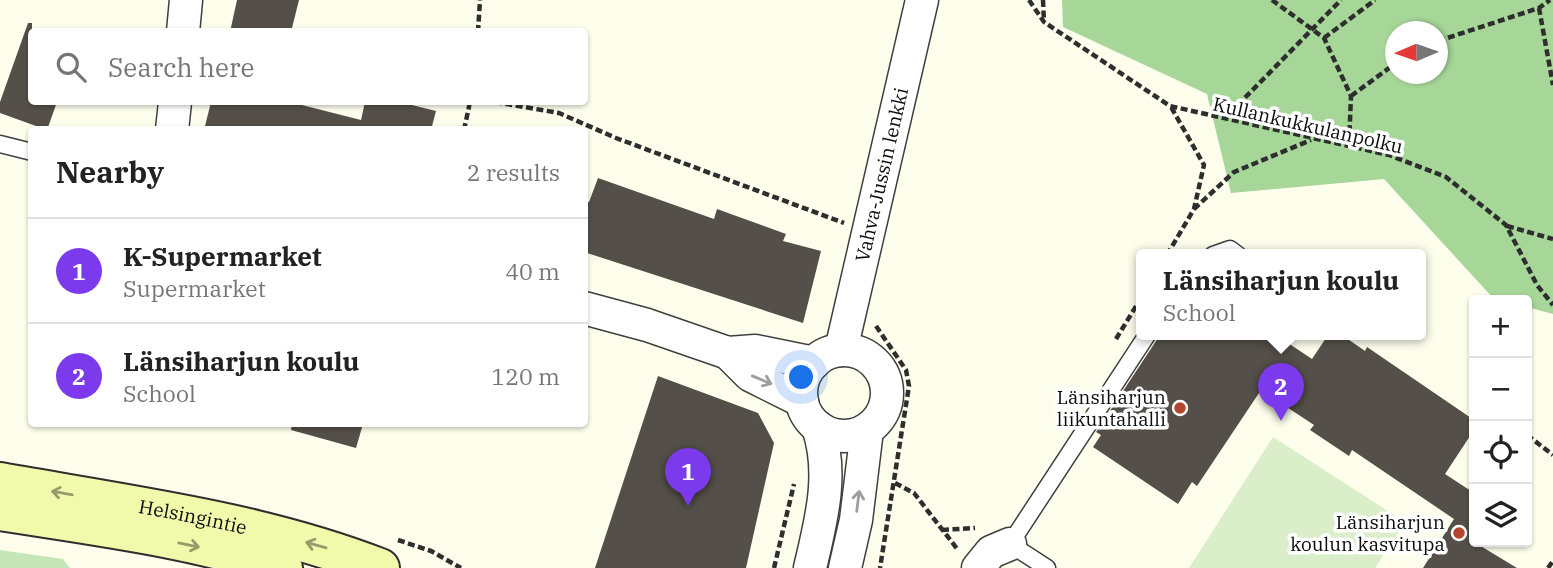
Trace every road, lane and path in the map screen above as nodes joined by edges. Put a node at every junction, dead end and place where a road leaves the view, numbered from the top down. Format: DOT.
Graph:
graph roads {
  1 [pos="186,0"];
  2 [pos="480,0"];
  3 [pos="922,0"];
  4 [pos="1030,0"];
  5 [pos="1043,0"];
  6 [pos="1272,0"];
  7 [pos="1341,0"];
  8 [pos="1375,0"];
  9 [pos="1550,0"];
  10 [pos="1539,8"];
  11 [pos="1044,22"];
  12 [pos="183,28"];
  13 [pos="478,28"];
  14 [pos="1311,29"];
  15 [pos="1448,37"];
  16 [pos="1324,38"];
  17 [pos="1385,70"];
  18 [pos="1553,85"];
  19 [pos="1351,96"];
  20 [pos="175,105"];
  21 [pos="469,105"];
  22 [pos="512,105"];
  23 [pos="1170,106"];
  24 [pos="1223,120"];
  25 [pos="172,126"];
  26 [pos="465,126"];
  27 [pos="1312,139"];
  28 [pos="0,144"];
  29 [pos="1349,145"];
  30 [pos="28,151"];
  31 [pos="1194,209"];
  32 [pos="1506,225"];
  33 [pos="868,232"];
  34 [pos="1553,239"];
  35 [pos="1171,249"];
  36 [pos="1553,305"];
  37 [pos="588,310"];
  38 [pos="876,317"];
  39 [pos="1143,340"];
  40 [pos="728,353"];
  41 [pos="827,356"];
  42 [pos="810,414"];
  43 [pos="867,430"];
  44 [pos="1532,439"];
  45 [pos="1553,455"];
  46 [pos="795,479"];
  47 [pos="0,482"];
  48 [pos="895,483"];
  49 [pos="0,511"];
  50 [pos="123,518"];
  51 [pos="942,530"];
  52 [pos="997,539"];
  53 [pos="1553,561"];
  54 [pos="972,564"];
  55 [pos="282,568"];
  56 [pos="380,568"];
  57 [pos="774,568"];
  58 [pos="810,568"];
  59 [pos="845,568"];
  60 [pos="880,568"];
  61 [pos="1047,568"];
  62 [pos="1548,568"];
  1 -- 12 [label="street"];
  2 -- 13 [label="path"];
  3 -- 33 [label="street, Vahva-Jussin lenkki"];
  4 -- 11 [label="path, Kullankukkulanpolku"];
  5 -- 11 [label="path"];
  6 -- 14 [label="path"];
  7 -- 14 [label="path"];
  8 -- 16 [label="path"];
  9 -- 10 [label="path"];
  10 -- 15 [label="path"];
  10 -- 18 [label="path"];
  11 -- 23 [label="path, Kullankukkulanpolku"];
  14 -- 16 [label="path"];
  14 -- 24 [label="path"];
  16 -- 19 [label="path"];
  17 -- 19 [label="path"];
  19 -- 29 [label="path"];
  20 -- 25 [label="street"];
  21 -- 26 [label="path"];
  22 -- 33 [label="path"];
  23 -- 24 [label="path, Kullankukkulanpolku"];
  23 -- 31 [label="path"];
  24 -- 27 [label="path, Kullankukkulanpolku"];
  27 -- 29 [label="path, Kullankukkulanpolku"];
  27 -- 31 [label="path"];
  28 -- 30 [label="lane"];
  29 -- 32 [label="path, Kullankukkulanpolku"];
  31 -- 35 [label="path"];
  32 -- 34 [label="path"];
  32 -- 36 [label="path, Kullankukkulanpolku"];
  33 -- 41 [label="street, Vahva-Jussin lenkki"];
  37 -- 40 [label="street"];
  38 -- 48 [label="path"];
  39 -- 52 [label="lane"];
  40 -- 41 [label="street"];
  40 -- 42 [label="street, one-way"];
  41 -- 42 [label="street"];
  41 -- 43 [label="street"];
  42 -- 43 [label="street"];
  42 -- 58 [label="street"];
  59 -- 43 [label="street, one-way"];
  44 -- 45 [label="path"];
  46 -- 57 [label="path"];
  50 -- 47 [label="main road, Helsingintie, one-way"];
  48 -- 51 [label="path"];
  48 -- 60 [label="path"];
  49 -- 50 [label="main road, Helsingintie"];
  50 -- 55 [label="main road, Helsingintie, one-way"];
  56 -- 50 [label="main road, Helsingintie, one-way"];
  51 -- 52 [label="path"];
  51 -- 54 [label="path"];
  52 -- 54 [label="street"];
  52 -- 61 [label="lane"];
  53 -- 62 [label="path"];
}
